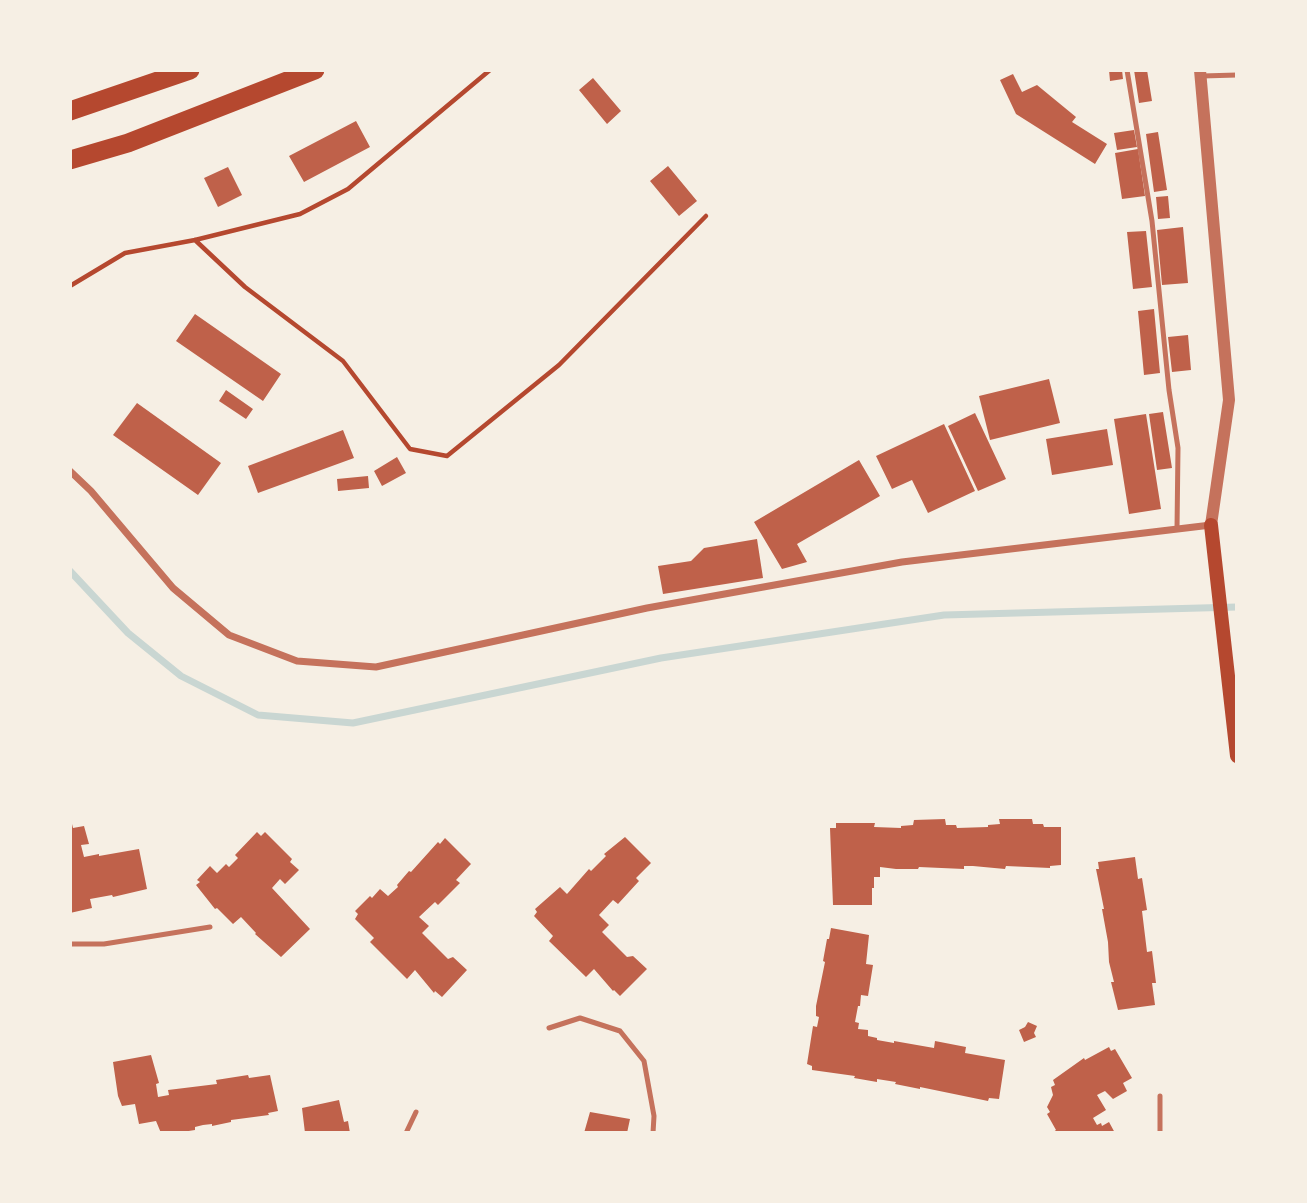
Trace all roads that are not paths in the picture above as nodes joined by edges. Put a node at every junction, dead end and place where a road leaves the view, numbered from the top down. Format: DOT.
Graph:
graph roads {
  1 [pos="190,70"];
  2 [pos="315,70"];
  3 [pos="1126,70"];
  4 [pos="1201,73"];
  5 [pos="1237,75"];
  6 [pos="70,111"];
  7 [pos="70,160"];
  8 [pos="70,471"];
  9 [pos="1211,525"];
  10 [pos="1177,529"];
  11 [pos="1237,756"];
  12 [pos="210,928"];
  13 [pos="70,944"];
  14 [pos="549,1028"];
  15 [pos="1160,1096"];
  16 [pos="416,1112"];
  17 [pos="406,1133"];
  18 [pos="653,1133"];
  19 [pos="1160,1133"];
  1 -- 6 [label="highway"];
  2 -- 7 [label="highway"];
  3 -- 10 [label="lane"];
  4 -- 5 [label="lane"];
  4 -- 9 [label="street"];
  8 -- 10 [label="street"];
  9 -- 10 [label="street"];
  9 -- 11 [label="main road"];
  12 -- 13 [label="lane"];
  14 -- 18 [label="lane"];
  15 -- 19 [label="lane"];
  16 -- 17 [label="lane"];
}
